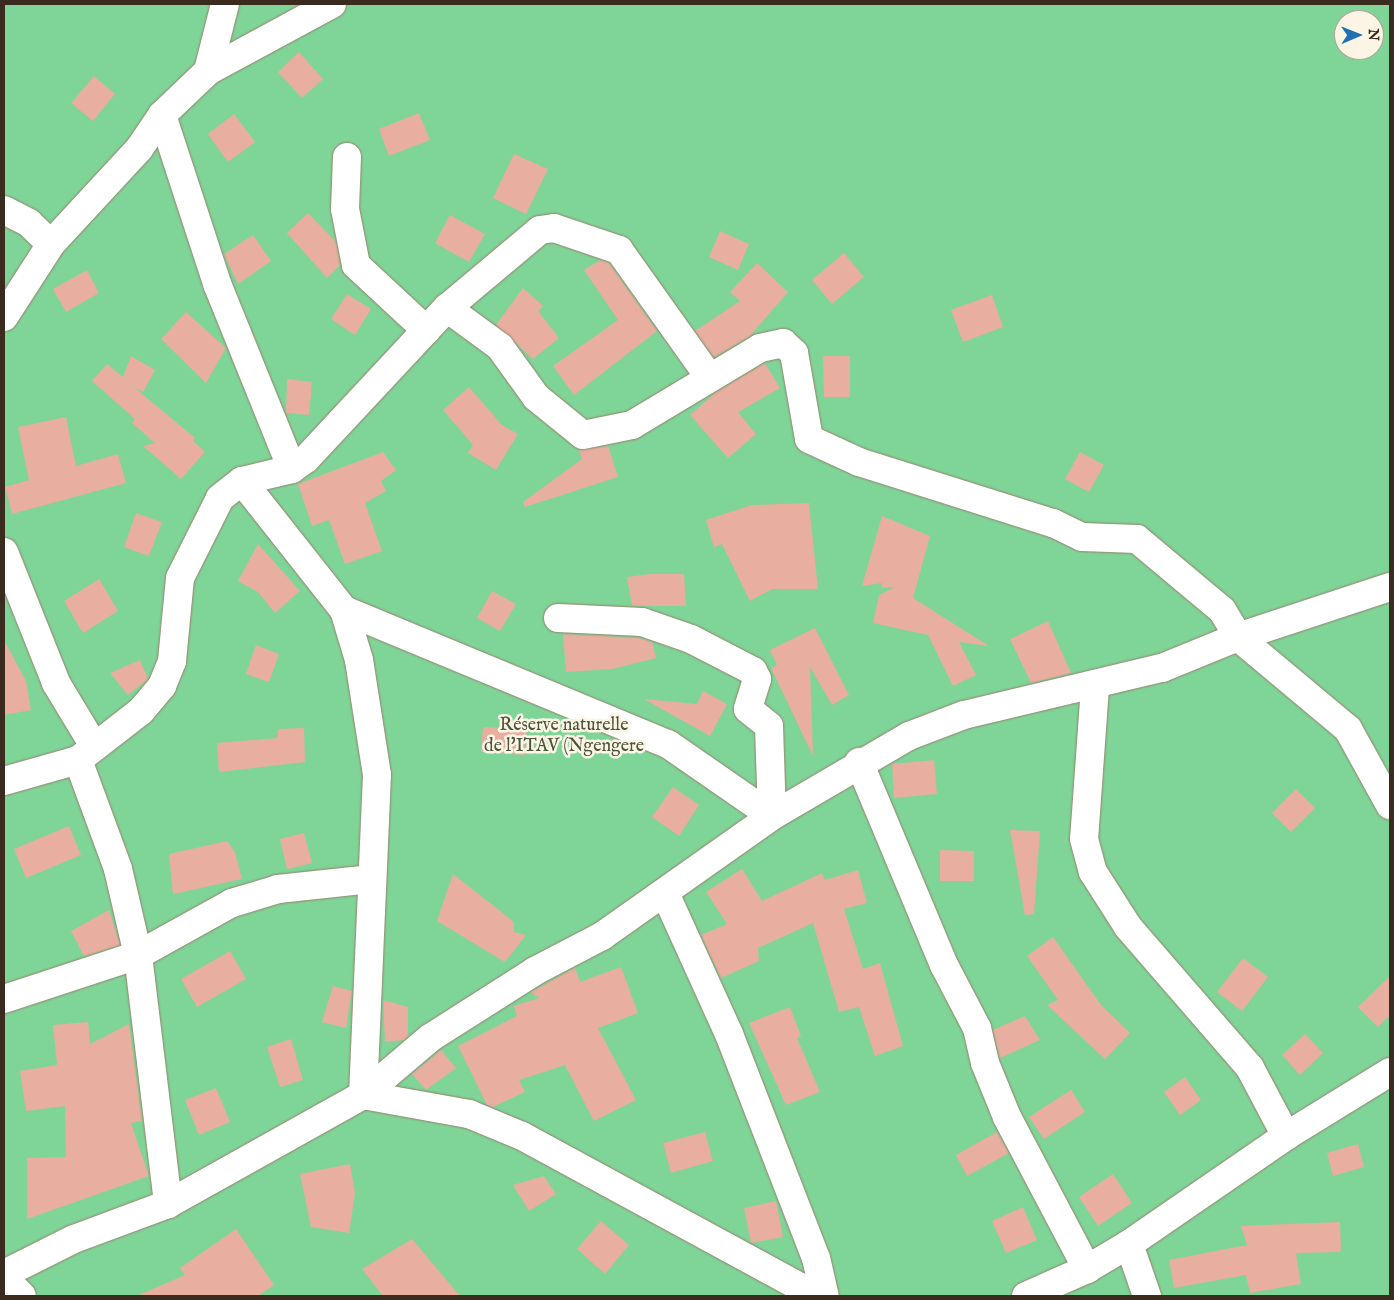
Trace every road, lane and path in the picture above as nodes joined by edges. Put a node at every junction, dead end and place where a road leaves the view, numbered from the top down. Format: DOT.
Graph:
graph roads {
  1 [pos="225,4"];
  2 [pos="332,4"];
  3 [pos="208,70"];
  4 [pos="162,116"];
  5 [pos="347,158"];
  6 [pos="4,210"];
  7 [pos="51,244"];
  8 [pos="447,308"];
  9 [pos="4,316"];
  10 [pos="426,330"];
  11 [pos="710,378"];
  12 [pos="292,468"];
  13 [pos="242,481"];
  14 [pos="4,552"];
  15 [pos="1390,587"];
  16 [pos="344,610"];
  17 [pos="558,618"];
  18 [pos="1238,636"];
  19 [pos="1096,687"];
  20 [pos="86,753"];
  21 [pos="859,762"];
  22 [pos="4,781"];
  23 [pos="1390,805"];
  24 [pos="772,816"];
  25 [pos="371,879"];
  26 [pos="665,892"];
  27 [pos="138,955"];
  28 [pos="4,999"];
  29 [pos="1390,1072"];
  30 [pos="363,1095"];
  31 [pos="1286,1136"];
  32 [pos="168,1204"];
  33 [pos="1129,1244"];
  34 [pos="1087,1269"];
  35 [pos="4,1274"];
  36 [pos="4,1278"];
  37 [pos="22,1296"];
  38 [pos="816,1296"];
  39 [pos="825,1296"];
  40 [pos="1026,1296"];
  41 [pos="1147,1296"];
  1 -- 3 [label="street"];
  2 -- 3 [label="street"];
  3 -- 4 [label="street"];
  4 -- 7 [label="street"];
  4 -- 12 [label="street"];
  5 -- 10 [label="street"];
  6 -- 7 [label="street"];
  7 -- 9 [label="street"];
  8 -- 10 [label="street"];
  8 -- 11 [label="street"];
  8 -- 11 [label="street"];
  10 -- 12 [label="street"];
  11 -- 18 [label="street"];
  12 -- 13 [label="street"];
  13 -- 16 [label="street"];
  13 -- 20 [label="street"];
  14 -- 20 [label="street"];
  15 -- 18 [label="street"];
  16 -- 24 [label="street"];
  16 -- 25 [label="street"];
  17 -- 24 [label="street"];
  18 -- 19 [label="street"];
  18 -- 23 [label="street"];
  19 -- 21 [label="street"];
  19 -- 31 [label="street"];
  20 -- 22 [label="street"];
  20 -- 27 [label="street"];
  21 -- 24 [label="street"];
  21 -- 34 [label="street"];
  24 -- 26 [label="street"];
  25 -- 27 [label="street"];
  25 -- 30 [label="street"];
  26 -- 30 [label="street"];
  26 -- 39 [label="street"];
  27 -- 28 [label="street"];
  27 -- 32 [label="street"];
  29 -- 31 [label="street"];
  30 -- 32 [label="street"];
  30 -- 38 [label="street"];
  31 -- 33 [label="street"];
  32 -- 35 [label="street"];
  33 -- 34 [label="street"];
  33 -- 41 [label="street"];
  34 -- 40 [label="street"];
  36 -- 37 [label="street"];
}
